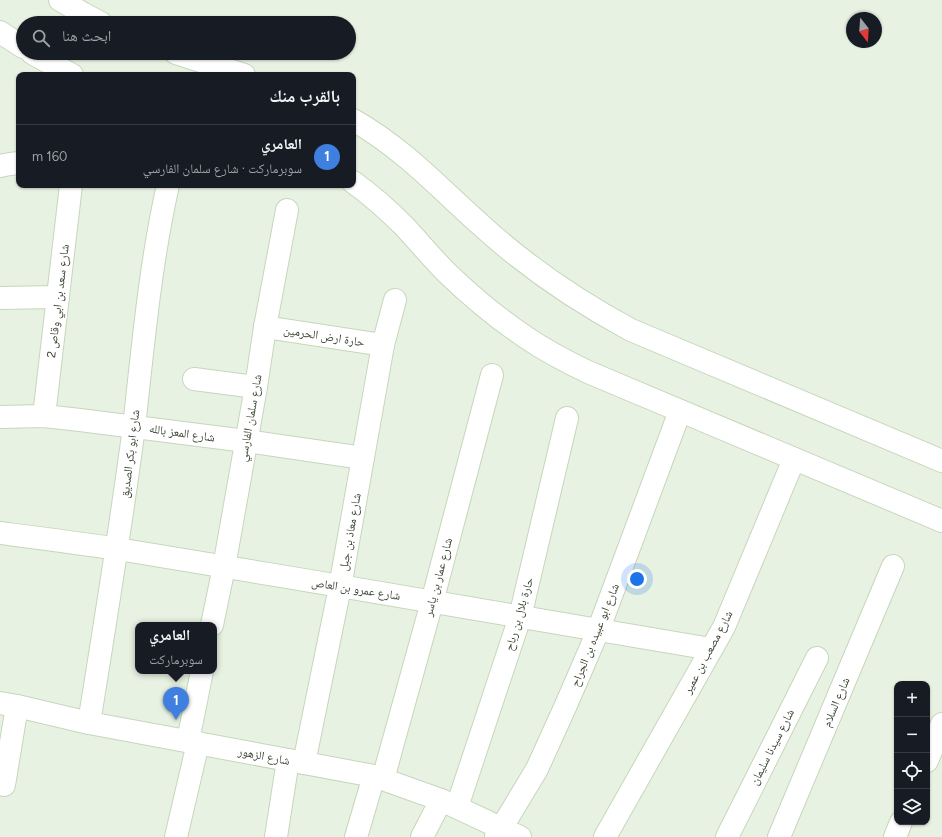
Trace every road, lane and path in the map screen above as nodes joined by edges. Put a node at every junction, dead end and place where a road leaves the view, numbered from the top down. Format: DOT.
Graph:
graph roads {
  1 [pos="60,0"];
  2 [pos="88,16"];
  3 [pos="0,32"];
  4 [pos="16,42"];
  5 [pos="45,60"];
  6 [pos="198,60"];
  7 [pos="67,72"];
  8 [pos="235,72"];
  9 [pos="356,122"];
  10 [pos="16,164"];
  11 [pos="0,166"];
  12 [pos="356,184"];
  13 [pos="71,188"];
  14 [pos="167,188"];
  15 [pos="287,210"];
  16 [pos="58,297"];
  17 [pos="0,298"];
  18 [pos="394,300"];
  19 [pos="265,327"];
  20 [pos="383,345"];
  21 [pos="492,375"];
  22 [pos="194,379"];
  23 [pos="256,387"];
  24 [pos="680,411"];
  25 [pos="44,416"];
  26 [pos="0,417"];
  27 [pos="567,418"];
  28 [pos="134,426"];
  29 [pos="246,441"];
  30 [pos="363,458"];
  31 [pos="794,459"];
  32 [pos="942,461"];
  33 [pos="942,521"];
  34 [pos="0,533"];
  35 [pos="117,549"];
  36 [pos="893,566"];
  37 [pos="224,567"];
  38 [pos="340,587"];
  39 [pos="432,602"];
  40 [pos="520,617"];
  41 [pos="213,622"];
  42 [pos="598,631"];
  43 [pos="712,649"];
  44 [pos="817,658"];
  45 [pos="202,674"];
  46 [pos="9,704"];
  47 [pos="89,723"];
  48 [pos="942,724"];
  49 [pos="193,742"];
  50 [pos="930,754"];
  51 [pos="296,762"];
  52 [pos="379,777"];
  53 [pos="4,785"];
  54 [pos="449,804"];
  55 [pos="900,825"];
  56 [pos="505,834"];
  57 [pos="176,837"];
  58 [pos="276,837"];
  59 [pos="356,837"];
  60 [pos="422,837"];
  61 [pos="605,837"];
  62 [pos="727,837"];
  63 [pos="779,837"];
  64 [pos="894,837"];
  1 -- 2 [label="street"];
  3 -- 4 [label="street"];
  5 -- 7 [label="street"];
  6 -- 8 [label="street"];
  9 -- 32 [label="street"];
  10 -- 11 [label="street"];
  12 -- 24 [label="street"];
  13 -- 16 [label="street, شارع سعد بن ابي وقاص 2"];
  14 -- 28 [label="street, شارع ابو بكر الصديق"];
  15 -- 19 [label="street, شارع سلمان الفارسي"];
  16 -- 17 [label="street"];
  16 -- 25 [label="street, شارع سعد بن ابي وقاص 2"];
  18 -- 20 [label="street, شارع معاذ بن جبل"];
  19 -- 20 [label="street, حارة ارض الحرمين"];
  19 -- 23 [label="street, شارع سلمان الفارسي"];
  20 -- 30 [label="street, شارع معاذ بن جبل"];
  21 -- 39 [label="street, شارع عمار بن ياسر"];
  22 -- 23 [label="street"];
  23 -- 29 [label="street, شارع سلمان الفارسي"];
  24 -- 31 [label="street"];
  24 -- 42 [label="street, شارع ابو عبيده بن الجراح"];
  25 -- 26 [label="street, شارع المعز بالله"];
  25 -- 28 [label="street, شارع المعز بالله"];
  27 -- 40 [label="street, حارة بلال بن رباح"];
  28 -- 29 [label="street, شارع المعز بالله"];
  28 -- 35 [label="street, شارع ابو بكر الصديق"];
  29 -- 30 [label="street, شارع المعز بالله"];
  29 -- 37 [label="street, شارع سلمان الفارسي"];
  30 -- 38 [label="street, شارع معاذ بن جبل"];
  31 -- 33 [label="street"];
  31 -- 43 [label="street, شارع مصعب بن عمير"];
  34 -- 35 [label="street, شارع عمرو بن العاص"];
  35 -- 37 [label="street, شارع عمرو بن العاص"];
  35 -- 47 [label="street, شارع ابو بكر الصديق"];
  36 -- 63 [label="street, شارع السلام"];
  37 -- 38 [label="street, شارع عمرو بن العاص"];
  37 -- 41 [label="street, شارع سلمان الفارسي"];
  38 -- 39 [label="street, شارع عمرو بن العاص"];
  38 -- 51 [label="street, شارع معاذ بن جبل"];
  39 -- 40 [label="street, شارع عمرو بن العاص"];
  39 -- 52 [label="street, شارع عمار بن ياسر"];
  40 -- 42 [label="street, شارع عمرو بن العاص"];
  40 -- 54 [label="street, حارة بلال بن رباح"];
  42 -- 43 [label="street, شارع عمرو بن العاص"];
  42 -- 56 [label="street, شارع ابو عبيده بن الجراح"];
  43 -- 61 [label="street, شارع مصعب بن عمير"];
  44 -- 62 [label="street, شارع سيدنا سليمان"];
  45 -- 49 [label="street"];
  46 -- 47 [label="street, شارع الزهور"];
  46 -- 53 [label="street"];
  47 -- 49 [label="street, شارع الزهور"];
  48 -- 50 [label="street"];
  49 -- 51 [label="street, شارع الزهور"];
  49 -- 57 [label="street"];
  51 -- 52 [label="street, شارع الزهور"];
  51 -- 58 [label="street, شارع معاذ بن جبل"];
  52 -- 54 [label="street, شارع الزهور"];
  52 -- 59 [label="street, شارع عمار بن ياسر"];
  54 -- 56 [label="street, شارع الزهور"];
  54 -- 60 [label="street, حارة بلال بن رباح"];
  55 -- 64 [label="street"];
}
